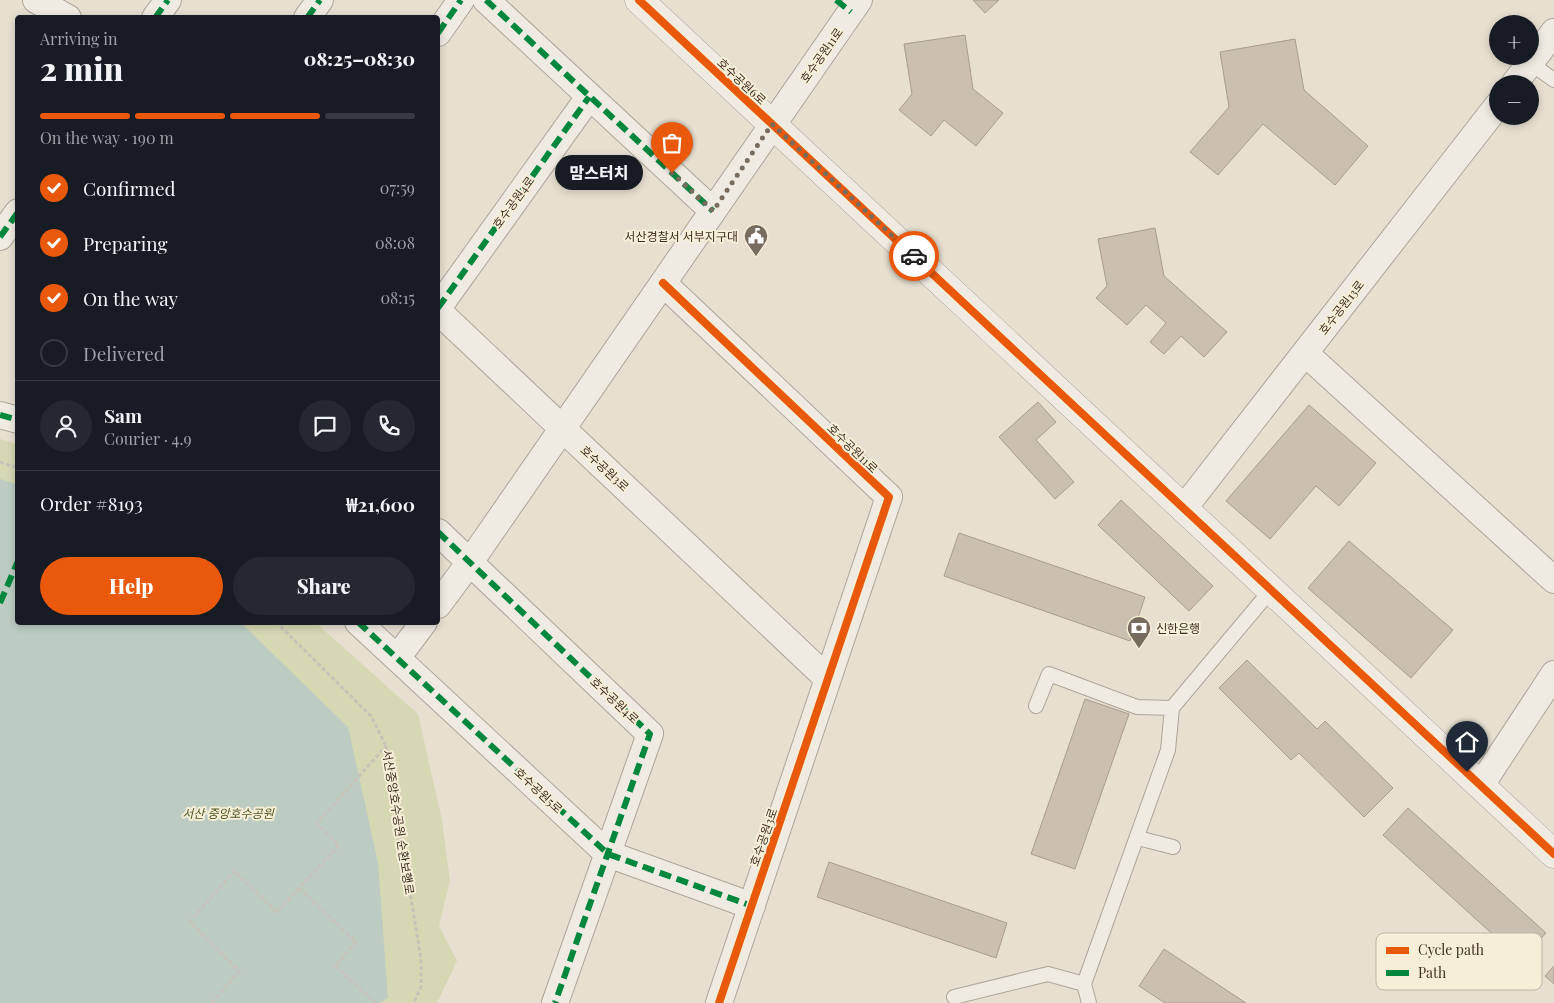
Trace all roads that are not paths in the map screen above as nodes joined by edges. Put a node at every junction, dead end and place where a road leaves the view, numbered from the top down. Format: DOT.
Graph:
graph roads {
  1 [pos="36,0"];
  2 [pos="168,0"];
  3 [pos="320,0"];
  4 [pos="462,0"];
  5 [pos="486,0"];
  6 [pos="639,0"];
  7 [pos="849,4"];
  8 [pos="63,15"];
  9 [pos="157,15"];
  10 [pos="309,15"];
  11 [pos="440,30"];
  12 [pos="1554,32"];
  13 [pos="1539,51"];
  14 [pos="1528,65"];
  15 [pos="1533,65"];
  16 [pos="1521,75"];
  17 [pos="1554,80"];
  18 [pos="589,97"];
  19 [pos="1489,117"];
  20 [pos="772,124"];
  21 [pos="713,211"];
  22 [pos="15,216"];
  23 [pos="0,237"];
  24 [pos="663,283"];
  25 [pos="440,307"];
  26 [pos="440,312"];
  27 [pos="1305,353"];
  28 [pos="0,415"];
  29 [pos="15,419"];
  30 [pos="563,428"];
  31 [pos="1184,508"];
  32 [pos="440,534"];
  33 [pos="470,562"];
  34 [pos="1554,580"];
  35 [pos="1271,590"];
  36 [pos="440,602"];
  37 [pos="361,625"];
  38 [pos="422,625"];
  39 [pos="397,658"];
  40 [pos="1554,674"];
  41 [pos="828,679"];
  42 [pos="1036,706"];
  43 [pos="1172,708"];
  44 [pos="1480,785"];
  45 [pos="1138,838"];
  46 [pos="1173,847"];
  47 [pos="608,854"];
  48 [pos="1554,854"];
  49 [pos="752,906"];
  50 [pos="1084,984"];
  51 [pos="954,997"];
  52 [pos="555,1003"];
  53 [pos="719,1003"];
  54 [pos="1089,1003"];
  1 -- 8 [label="street"];
  2 -- 9 [label="street"];
  3 -- 10 [label="street"];
  4 -- 11 [label="street"];
  5 -- 18 [label="street"];
  6 -- 20 [label="street, 호수공원6로"];
  7 -- 20 [label="street, 호수공원11로"];
  12 -- 13 [label="street"];
  14 -- 16 [label="street"];
  15 -- 17 [label="lane"];
  18 -- 21 [label="street"];
  18 -- 25 [label="street, 호수공원4로"];
  19 -- 27 [label="street, 호수공원13로"];
  20 -- 21 [label="street, 호수공원11로"];
  20 -- 31 [label="street, 호수공원6로"];
  21 -- 24 [label="street, 호수공원11로"];
  22 -- 23 [label="street"];
  24 -- 30 [label="street, 호수공원11로"];
  24 -- 41 [label="street, 호수공원11로"];
  26 -- 30 [label="street, 호수공원3로"];
  27 -- 31 [label="street, 호수공원13로"];
  27 -- 34 [label="street"];
  28 -- 29 [label="street"];
  30 -- 33 [label="street, 호수공원11로"];
  30 -- 41 [label="street, 호수공원3로"];
  31 -- 35 [label="street, 호수공원6로"];
  32 -- 33 [label="street, 호수공원4로"];
  33 -- 36 [label="street, 호수공원11로"];
  33 -- 47 [label="street, 호수공원4로"];
  35 -- 43 [label="lane"];
  35 -- 44 [label="street, 호수공원6로"];
  37 -- 39 [label="street, 호수공원5로"];
  38 -- 39 [label="street"];
  39 -- 47 [label="street, 호수공원5로"];
  40 -- 44 [label="street"];
  41 -- 49 [label="street, 호수공원3로"];
  42 -- 43 [label="lane"];
  43 -- 45 [label="lane"];
  44 -- 48 [label="street, 호수공원6로"];
  45 -- 46 [label="lane"];
  45 -- 50 [label="lane"];
  47 -- 49 [label="street, 호수공원5로"];
  47 -- 52 [label="street, 호수공원4로"];
  49 -- 53 [label="street, 호수공원3로"];
  50 -- 51 [label="lane"];
  50 -- 54 [label="lane"];
}
